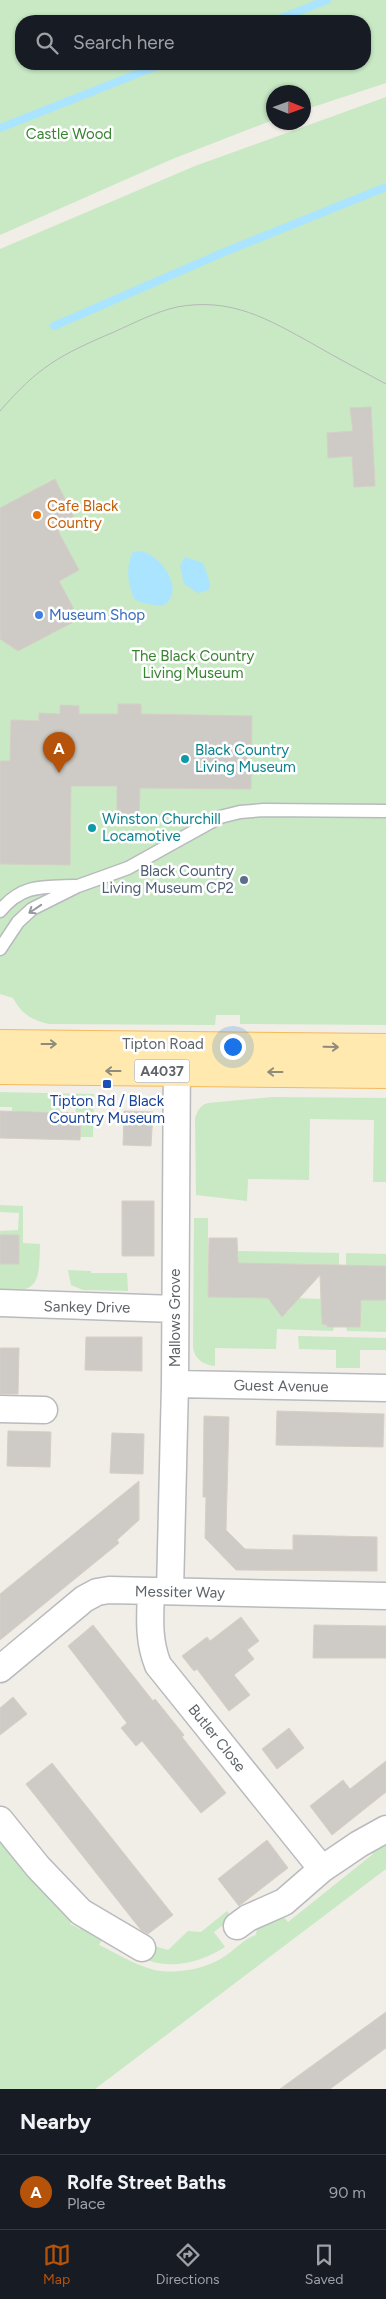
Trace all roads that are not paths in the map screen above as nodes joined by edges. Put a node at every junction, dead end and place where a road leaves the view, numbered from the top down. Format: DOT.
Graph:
graph roads {
  1 [pos="386,811"];
  2 [pos="78,886"];
  3 [pos="0,911"];
  4 [pos="0,949"];
  5 [pos="0,1044"];
  6 [pos="177,1044"];
  7 [pos="386,1048"];
  8 [pos="0,1070"];
  9 [pos="176,1071"];
  10 [pos="386,1074"];
  11 [pos="0,1303"];
  12 [pos="175,1309"];
  13 [pos="175,1384"];
  14 [pos="386,1388"];
  15 [pos="0,1409"];
  16 [pos="44,1410"];
  17 [pos="160,1591"];
  18 [pos="386,1596"];
  19 [pos="0,1669"];
  20 [pos="0,1820"];
  21 [pos="386,1829"];
  22 [pos="322,1869"];
  23 [pos="237,1926"];
  24 [pos="142,1948"];
  1 -- 2 [label="lane"];
  2 -- 3 [label="lane"];
  2 -- 4 [label="lane, one-way"];
  5 -- 6 [label="main road, Tipton Road / A4037, one-way"];
  6 -- 7 [label="main road, Tipton Road / A4037, one-way"];
  6 -- 9 [label="street, Mallows Grove"];
  9 -- 8 [label="main road, Tipton Road / A4037, one-way"];
  10 -- 9 [label="main road, Tipton Road / A4037, one-way"];
  9 -- 12 [label="street, Mallows Grove"];
  11 -- 12 [label="street, Sankey Drive"];
  12 -- 13 [label="street, Mallows Grove"];
  13 -- 14 [label="street, Guest Avenue"];
  13 -- 17 [label="street, Mallows Grove"];
  15 -- 16 [label="street"];
  17 -- 18 [label="street, Messiter Way"];
  17 -- 19 [label="street, Messiter Way"];
  17 -- 22 [label="street, Butler Close"];
  20 -- 24 [label="street"];
  21 -- 22 [label="street"];
  22 -- 23 [label="street"];
}
